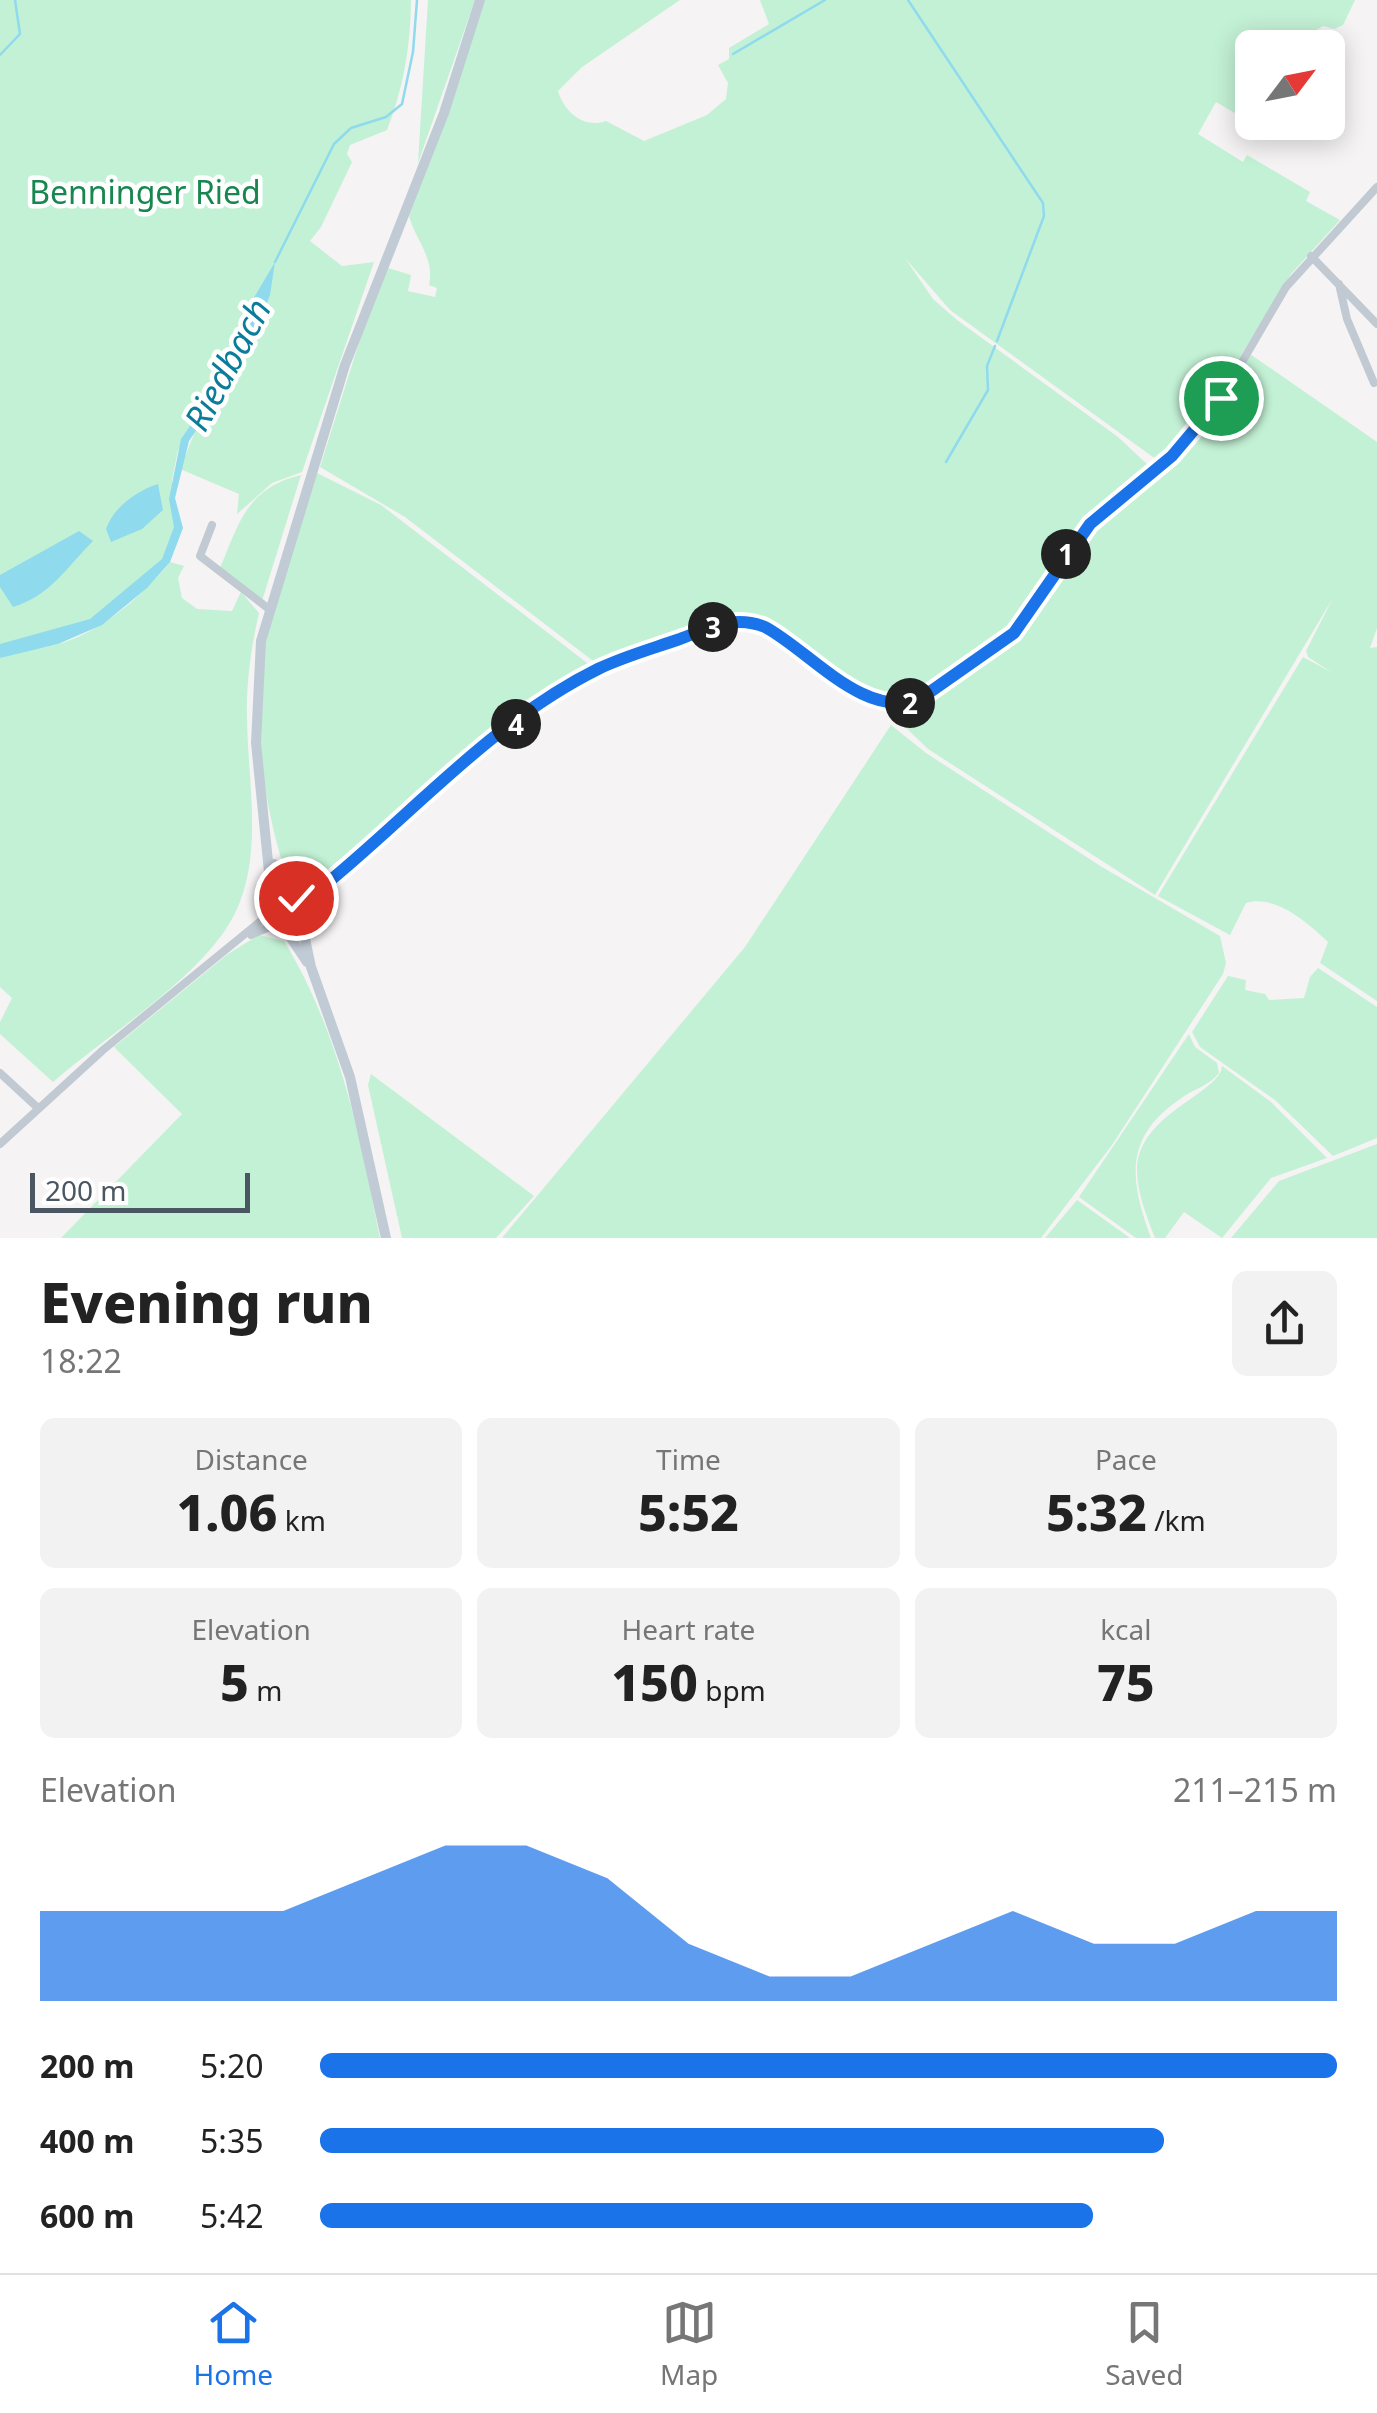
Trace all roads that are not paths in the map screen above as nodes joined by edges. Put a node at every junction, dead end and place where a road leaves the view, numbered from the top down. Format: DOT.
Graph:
graph roads {
  1 [pos="480,0"];
  2 [pos="1375,194"];
  3 [pos="1312,256"];
  4 [pos="1339,284"];
  5 [pos="1377,324"];
  6 [pos="1374,383"];
  7 [pos="212,525"];
  8 [pos="269,610"];
  9 [pos="271,858"];
  10 [pos="315,893"];
  11 [pos="293,897"];
  12 [pos="272,901"];
  13 [pos="302,915"];
  14 [pos="276,923"];
  15 [pos="311,967"];
  16 [pos="0,1073"];
  17 [pos="38,1108"];
  18 [pos="0,1144"];
  19 [pos="386,1238"];
  1 -- 8 [label="main road"];
  2 -- 3 [label="street"];
  3 -- 4 [label="street"];
  3 -- 10 [label="street"];
  4 -- 5 [label="street"];
  4 -- 6 [label="street"];
  7 -- 8 [label="street"];
  8 -- 9 [label="main road"];
  9 -- 11 [label="main road"];
  9 -- 12 [label="main road"];
  10 -- 11 [label="street"];
  10 -- 13 [label="street"];
  11 -- 12 [label="main road"];
  11 -- 13 [label="main road"];
  12 -- 14 [label="main road"];
  13 -- 14 [label="main road"];
  13 -- 15 [label="main road"];
  14 -- 15 [label="main road"];
  14 -- 17 [label="street"];
  15 -- 19 [label="main road"];
  16 -- 17 [label="street"];
  17 -- 18 [label="street"];
}
